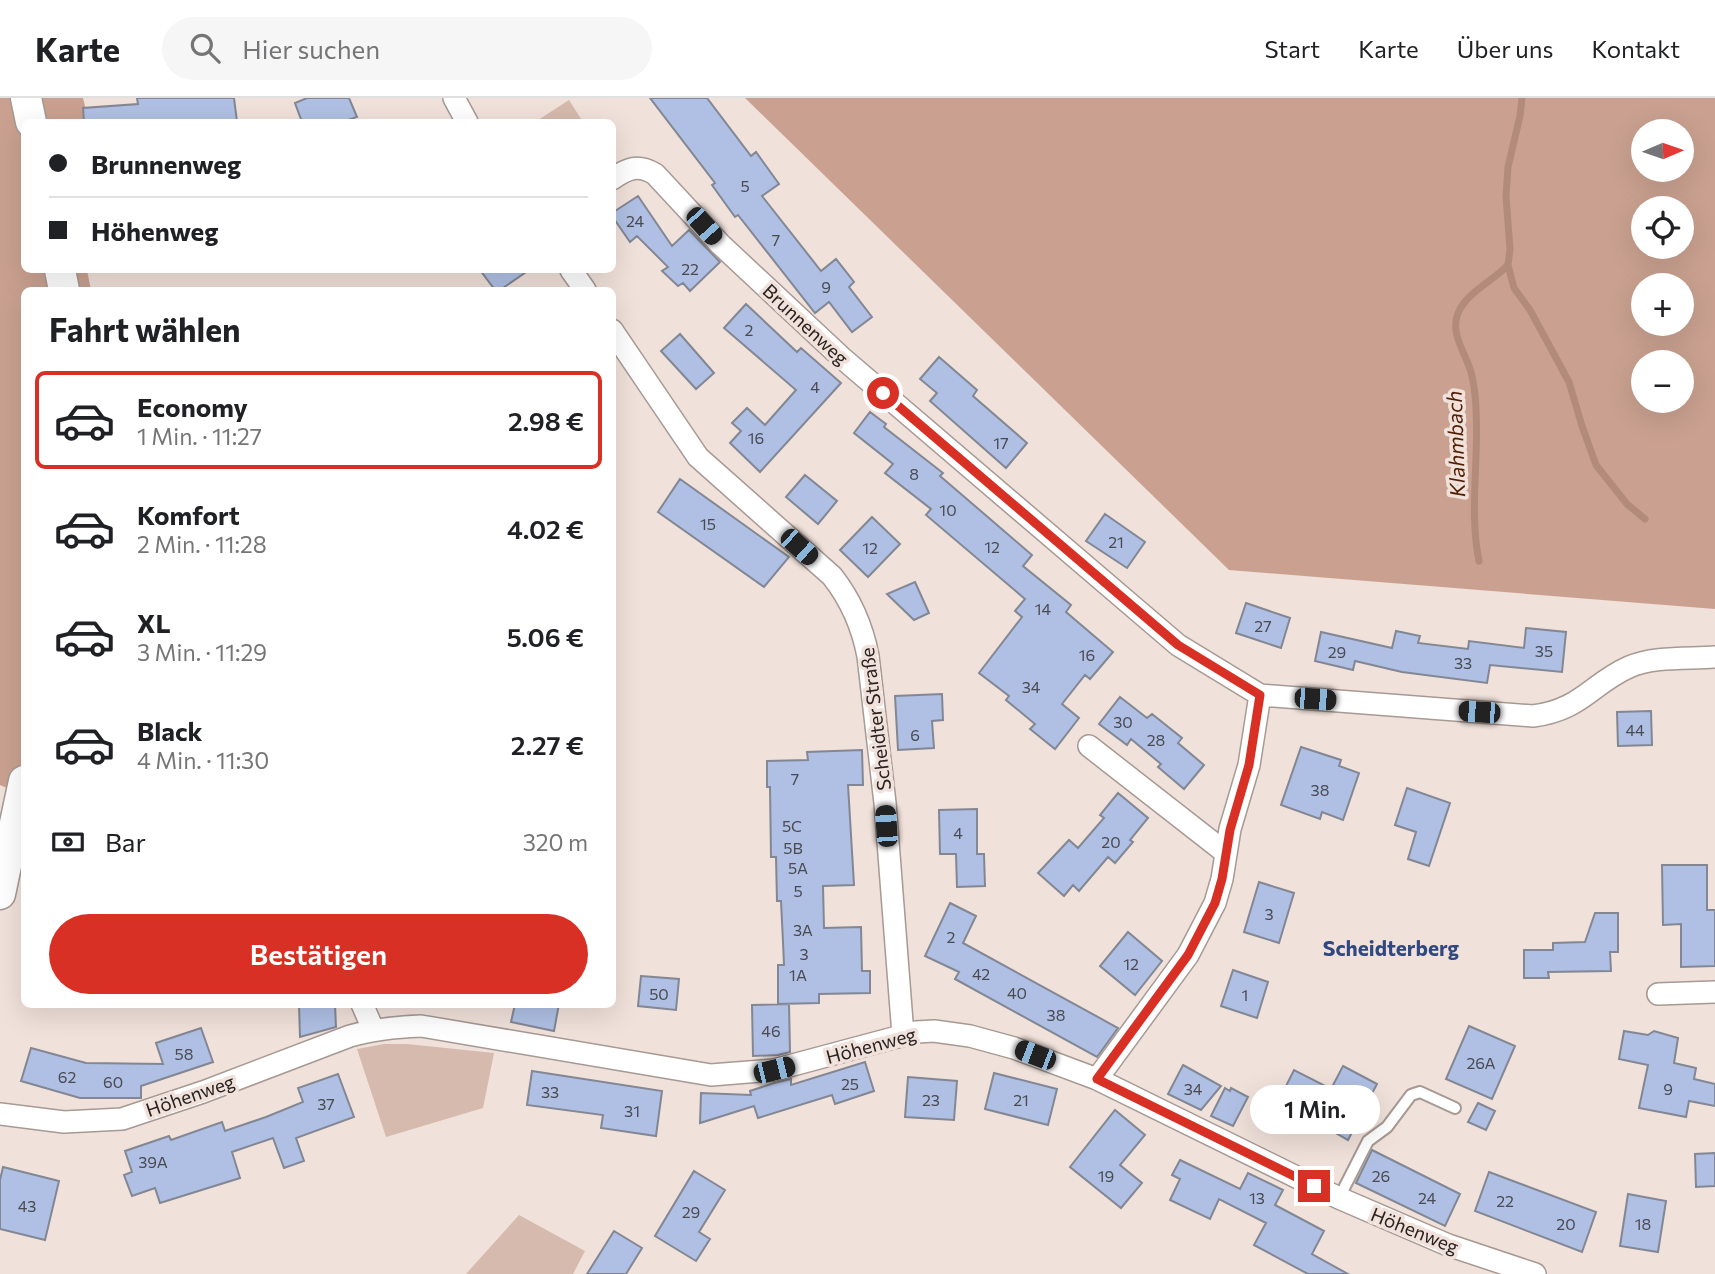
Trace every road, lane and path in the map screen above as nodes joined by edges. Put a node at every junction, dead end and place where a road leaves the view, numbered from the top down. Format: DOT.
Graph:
graph roads {
  1 [pos="26,98"];
  2 [pos="454,98"];
  3 [pos="30,119"];
  4 [pos="463,119"];
  5 [pos="616,176"];
  6 [pos="616,336"];
  7 [pos="1715,657"];
  8 [pos="1260,695"];
  9 [pos="1089,746"];
  10 [pos="21,798"];
  11 [pos="1226,853"];
  12 [pos="0,894"];
  13 [pos="1715,992"];
  14 [pos="1658,994"];
  15 [pos="364,1008"];
  16 [pos="373,1030"];
  17 [pos="902,1035"];
  18 [pos="1097,1079"];
  19 [pos="1455,1108"];
  20 [pos="0,1114"];
  21 [pos="1339,1198"];
  22 [pos="1535,1274"];
  1 -- 3 [label="street"];
  2 -- 4 [label="street"];
  5 -- 8 [label="street, Brunnenweg"];
  6 -- 17 [label="street, Scheidter Straße"];
  7 -- 8 [label="street, Brunnenweg"];
  8 -- 11 [label="street"];
  9 -- 11 [label="street"];
  10 -- 12 [label="street"];
  11 -- 18 [label="street"];
  13 -- 14 [label="street"];
  15 -- 16 [label="street"];
  16 -- 17 [label="street, Höhenweg"];
  16 -- 20 [label="street, Höhenweg"];
  17 -- 18 [label="street, Höhenweg"];
  18 -- 21 [label="street, Höhenweg"];
  19 -- 21 [label="lane"];
  21 -- 22 [label="street, Höhenweg"];
}
